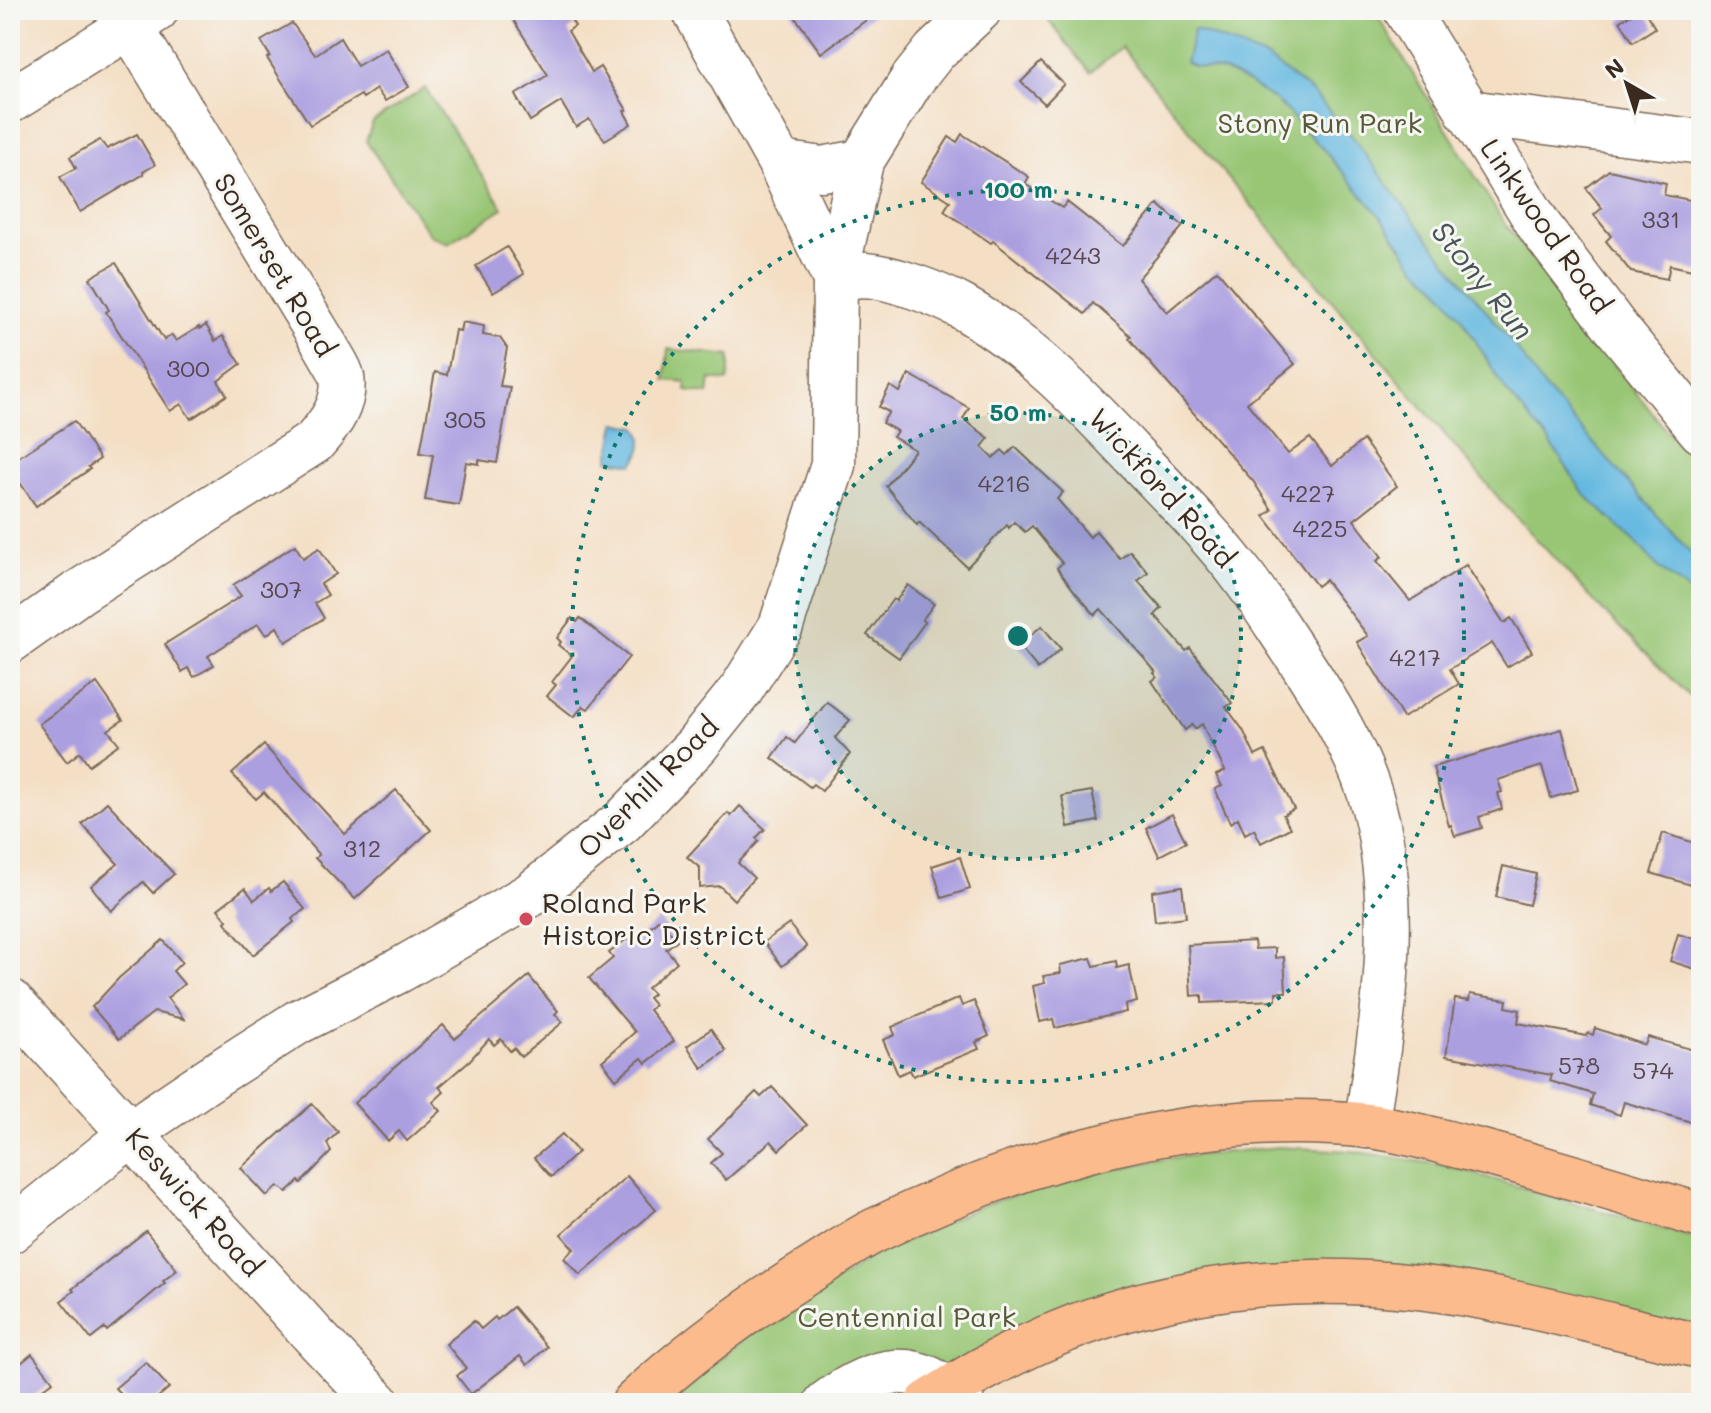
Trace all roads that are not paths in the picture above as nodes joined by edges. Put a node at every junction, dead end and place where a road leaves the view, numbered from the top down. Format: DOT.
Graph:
graph roads {
  1 [pos="694,10"];
  2 [pos="979,10"];
  3 [pos="1406,10"];
  4 [pos="143,18"];
  5 [pos="10,101"];
  6 [pos="1468,112"];
  7 [pos="1701,142"];
  8 [pos="861,162"];
  9 [pos="780,163"];
  10 [pos="835,279"];
  11 [pos="1701,431"];
  12 [pos="10,641"];
  13 [pos="10,1001"];
  14 [pos="1366,1126"];
  15 [pos="132,1133"];
  16 [pos="1701,1216"];
  17 [pos="10,1231"];
  18 [pos="1701,1346"];
  19 [pos="946,1398"];
  20 [pos="378,1403"];
  21 [pos="634,1403"];
  22 [pos="826,1403"];
  1 -- 9 [label="street"];
  2 -- 8 [label="street, Overhill Road"];
  3 -- 6 [label="street, Linkwood Road"];
  4 -- 5 [label="street"];
  4 -- 12 [label="street, Somerset Road"];
  6 -- 7 [label="street"];
  6 -- 11 [label="street, Linkwood Road"];
  8 -- 9 [label="street"];
  8 -- 10 [label="street, Overhill Road"];
  9 -- 10 [label="street"];
  10 -- 14 [label="street, Wickford Road"];
  10 -- 15 [label="street, Overhill Road"];
  13 -- 15 [label="street, Keswick Road"];
  14 -- 16 [label="main road"];
  14 -- 21 [label="main road"];
  15 -- 17 [label="street, Overhill Road"];
  15 -- 20 [label="street, Keswick Road"];
  18 -- 19 [label="main road"];
  19 -- 22 [label="street"];
}
